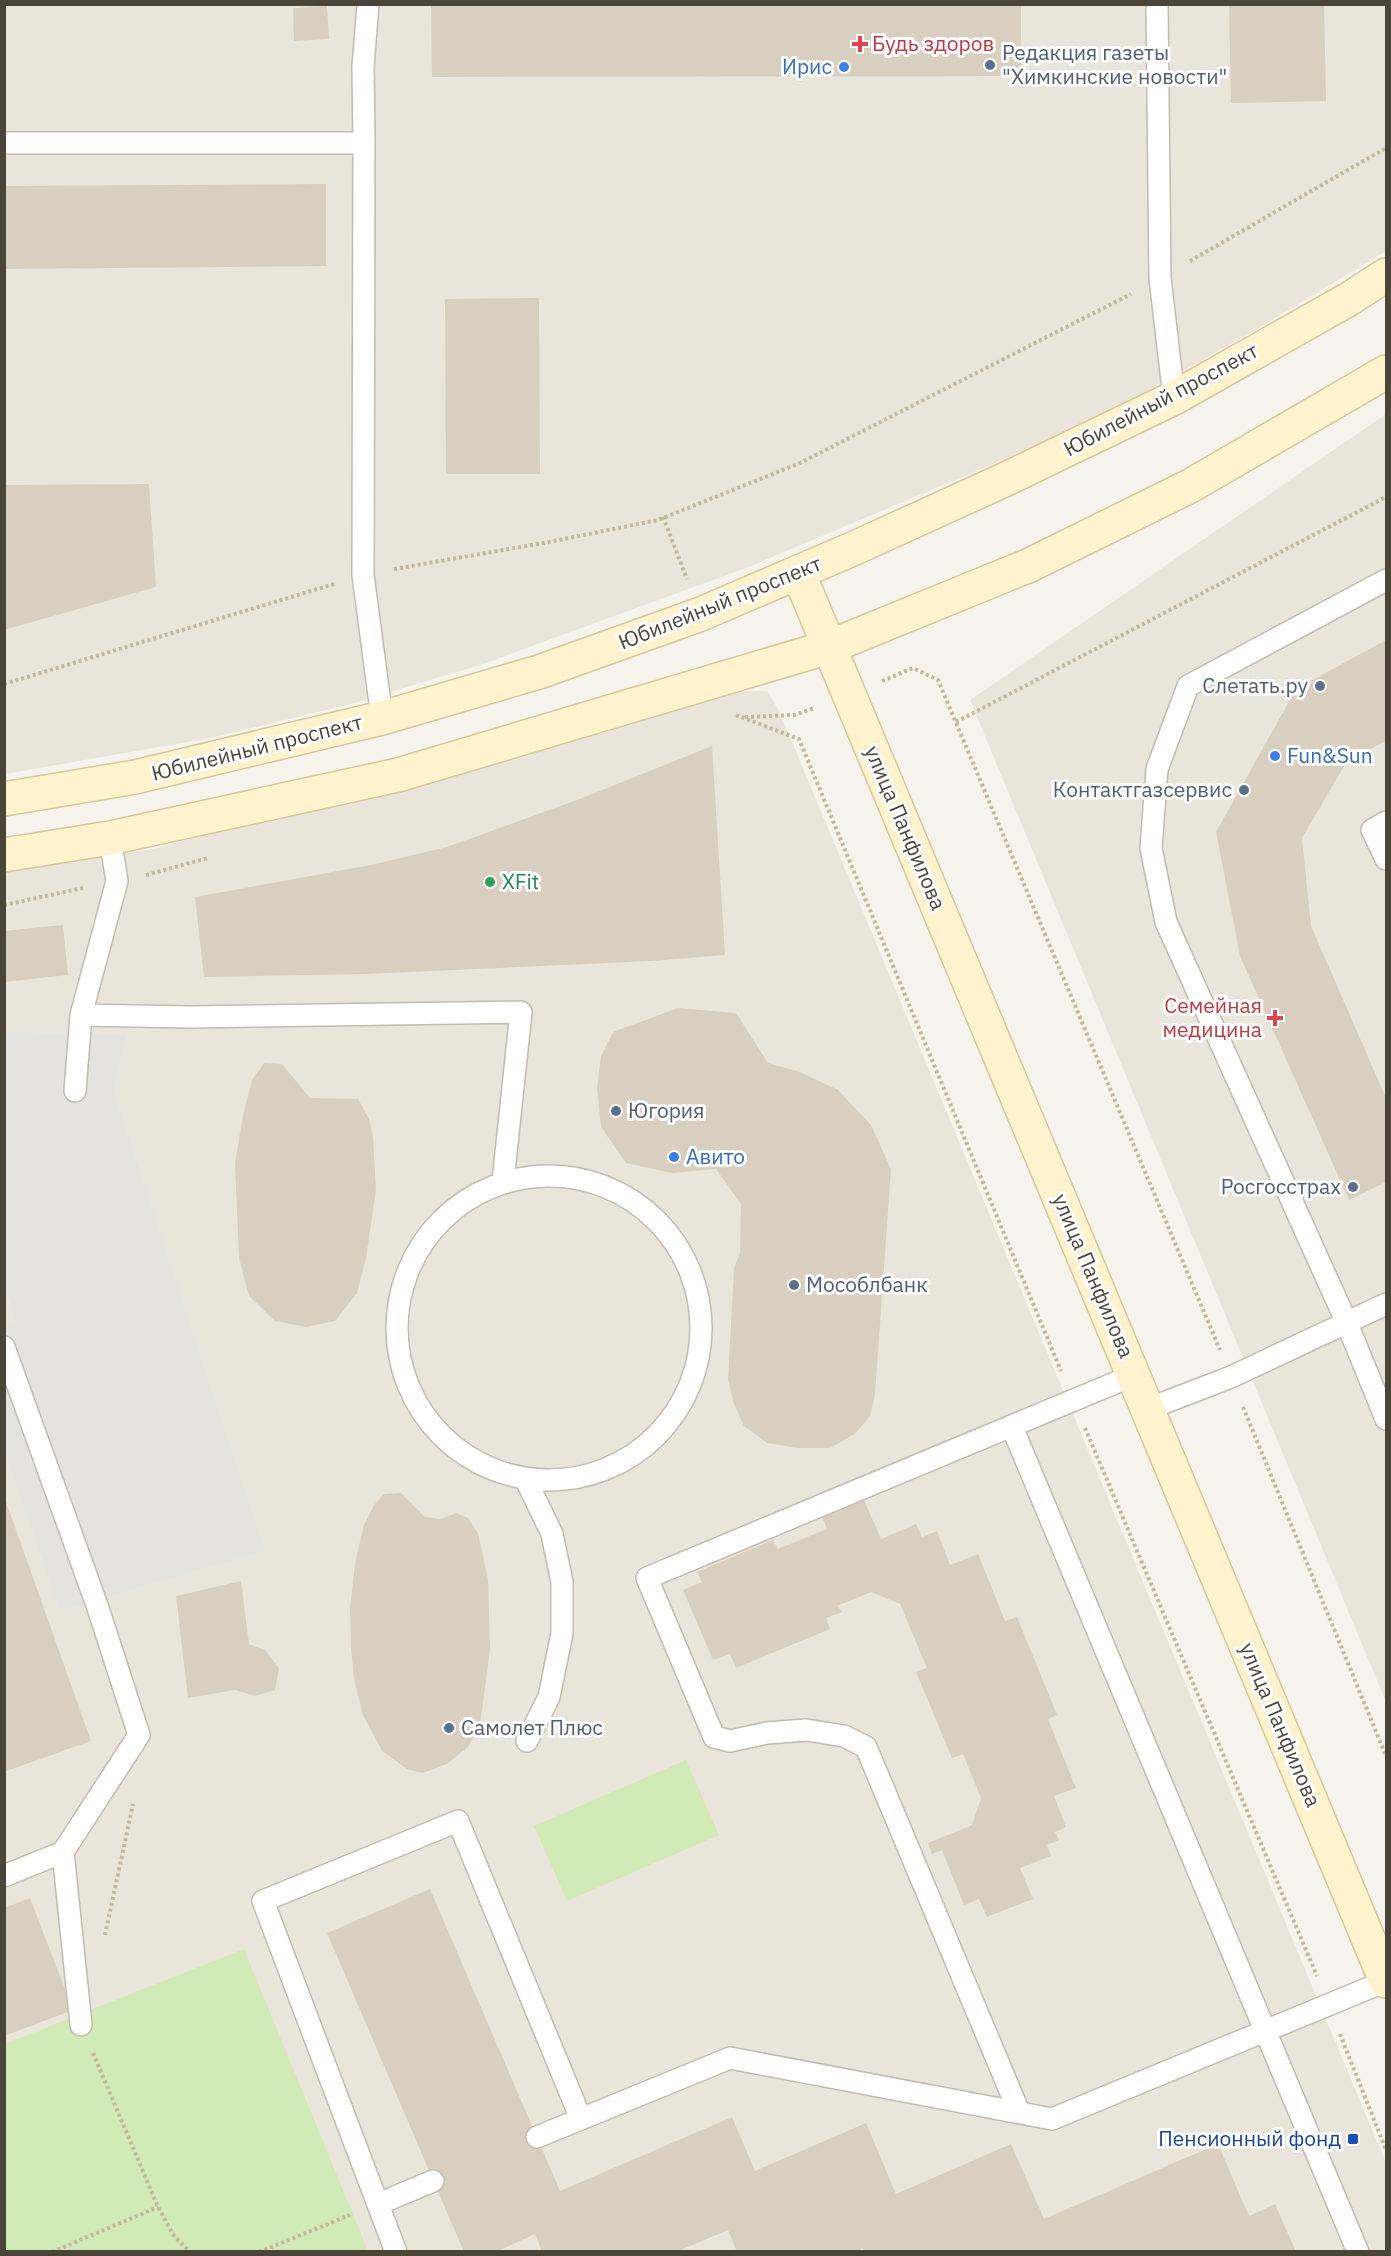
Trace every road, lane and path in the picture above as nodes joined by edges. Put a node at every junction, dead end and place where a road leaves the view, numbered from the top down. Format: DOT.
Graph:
graph roads {
  1 [pos="368,4"];
  2 [pos="1157,4"];
  3 [pos="4,143"];
  4 [pos="364,143"];
  5 [pos="1386,148"];
  6 [pos="1386,275"];
  7 [pos="1160,279"];
  8 [pos="1386,372"];
  9 [pos="1174,398"];
  10 [pos="1386,497"];
  11 [pos="798,572"];
  12 [pos="363,575"];
  13 [pos="1386,580"];
  14 [pos="830,647"];
  15 [pos="913,668"];
  16 [pos="4,684"];
  17 [pos="731,714"];
  18 [pos="382,718"];
  19 [pos="956,722"];
  20 [pos="4,799"];
  21 [pos="1386,822"];
  22 [pos="110,838"];
  23 [pos="4,855"];
  24 [pos="211,857"];
  25 [pos="1386,859"];
  26 [pos="117,881"];
  27 [pos="4,905"];
  28 [pos="81,1015"];
  29 [pos="75,1091"];
  30 [pos="504,1182"];
  31 [pos="1386,1304"];
  32 [pos="1346,1321"];
  33 [pos="4,1347"];
  34 [pos="1134,1375"];
  35 [pos="1231,1377"];
  36 [pos="1073,1401"];
  37 [pos="1148,1409"];
  38 [pos="1386,1419"];
  39 [pos="1012,1427"];
  40 [pos="525,1479"];
  41 [pos="527,1741"];
  42 [pos="1386,1756"];
  43 [pos="63,1852"];
  44 [pos="4,1876"];
  45 [pos="1386,1981"];
  46 [pos="1328,2005"];
  47 [pos="81,2025"];
  48 [pos="1265,2031"];
  49 [pos="1019,2112"];
  50 [pos="580,2119"];
  51 [pos="537,2137"];
  52 [pos="1386,2150"];
  53 [pos="433,2181"];
  54 [pos="378,2204"];
  55 [pos="158,2207"];
  56 [pos="52,2252"];
  57 [pos="190,2252"];
  58 [pos="259,2252"];
  59 [pos="396,2252"];
  60 [pos="1358,2252"];
  1 -- 4 [label="lane"];
  2 -- 7 [label="lane"];
  3 -- 4 [label="lane"];
  4 -- 12 [label="lane"];
  5 -- 7 [label="path"];
  6 -- 9 [label="main road, Юбилейный проспект"];
  7 -- 9 [label="lane"];
  7 -- 12 [label="path"];
  8 -- 14 [label="main road"];
  9 -- 11 [label="main road, Юбилейный проспект"];
  10 -- 19 [label="path"];
  11 -- 14 [label="main road, улица Панфилова"];
  11 -- 18 [label="main road, Юбилейный проспект"];
  12 -- 16 [label="path"];
  12 -- 18 [label="lane"];
  13 -- 32 [label="lane"];
  14 -- 22 [label="main road"];
  14 -- 34 [label="main road, улица Панфилова"];
  15 -- 19 [label="path"];
  17 -- 36 [label="path"];
  18 -- 20 [label="main road, Юбилейный проспект"];
  19 -- 35 [label="path"];
  21 -- 25 [label="lane"];
  22 -- 23 [label="main road"];
  22 -- 26 [label="lane"];
  24 -- 26 [label="path"];
  26 -- 27 [label="path"];
  26 -- 28 [label="lane"];
  28 -- 29 [label="lane"];
  28 -- 30 [label="lane"];
  30 -- 40 [label="lane"];
  30 -- 40 [label="lane"];
  31 -- 32 [label="lane"];
  32 -- 35 [label="lane"];
  32 -- 38 [label="lane"];
  33 -- 43 [label="lane"];
  34 -- 36 [label="lane"];
  34 -- 37 [label="main road, улица Панфилова"];
  35 -- 37 [label="lane"];
  35 -- 42 [label="path"];
  36 -- 39 [label="lane"];
  36 -- 46 [label="path"];
  37 -- 45 [label="main road, улица Панфилова"];
  39 -- 48 [label="lane"];
  39 -- 49 [label="lane"];
  40 -- 41 [label="lane"];
  43 -- 44 [label="lane"];
  43 -- 47 [label="lane"];
  45 -- 46 [label="lane"];
  46 -- 48 [label="lane"];
  46 -- 52 [label="path"];
  47 -- 55 [label="path"];
  48 -- 49 [label="lane"];
  48 -- 60 [label="lane"];
  49 -- 50 [label="lane"];
  50 -- 51 [label="lane"];
  50 -- 54 [label="lane"];
  53 -- 54 [label="lane"];
  54 -- 58 [label="path"];
  54 -- 59 [label="lane"];
  55 -- 56 [label="path"];
  55 -- 57 [label="path"];
}
